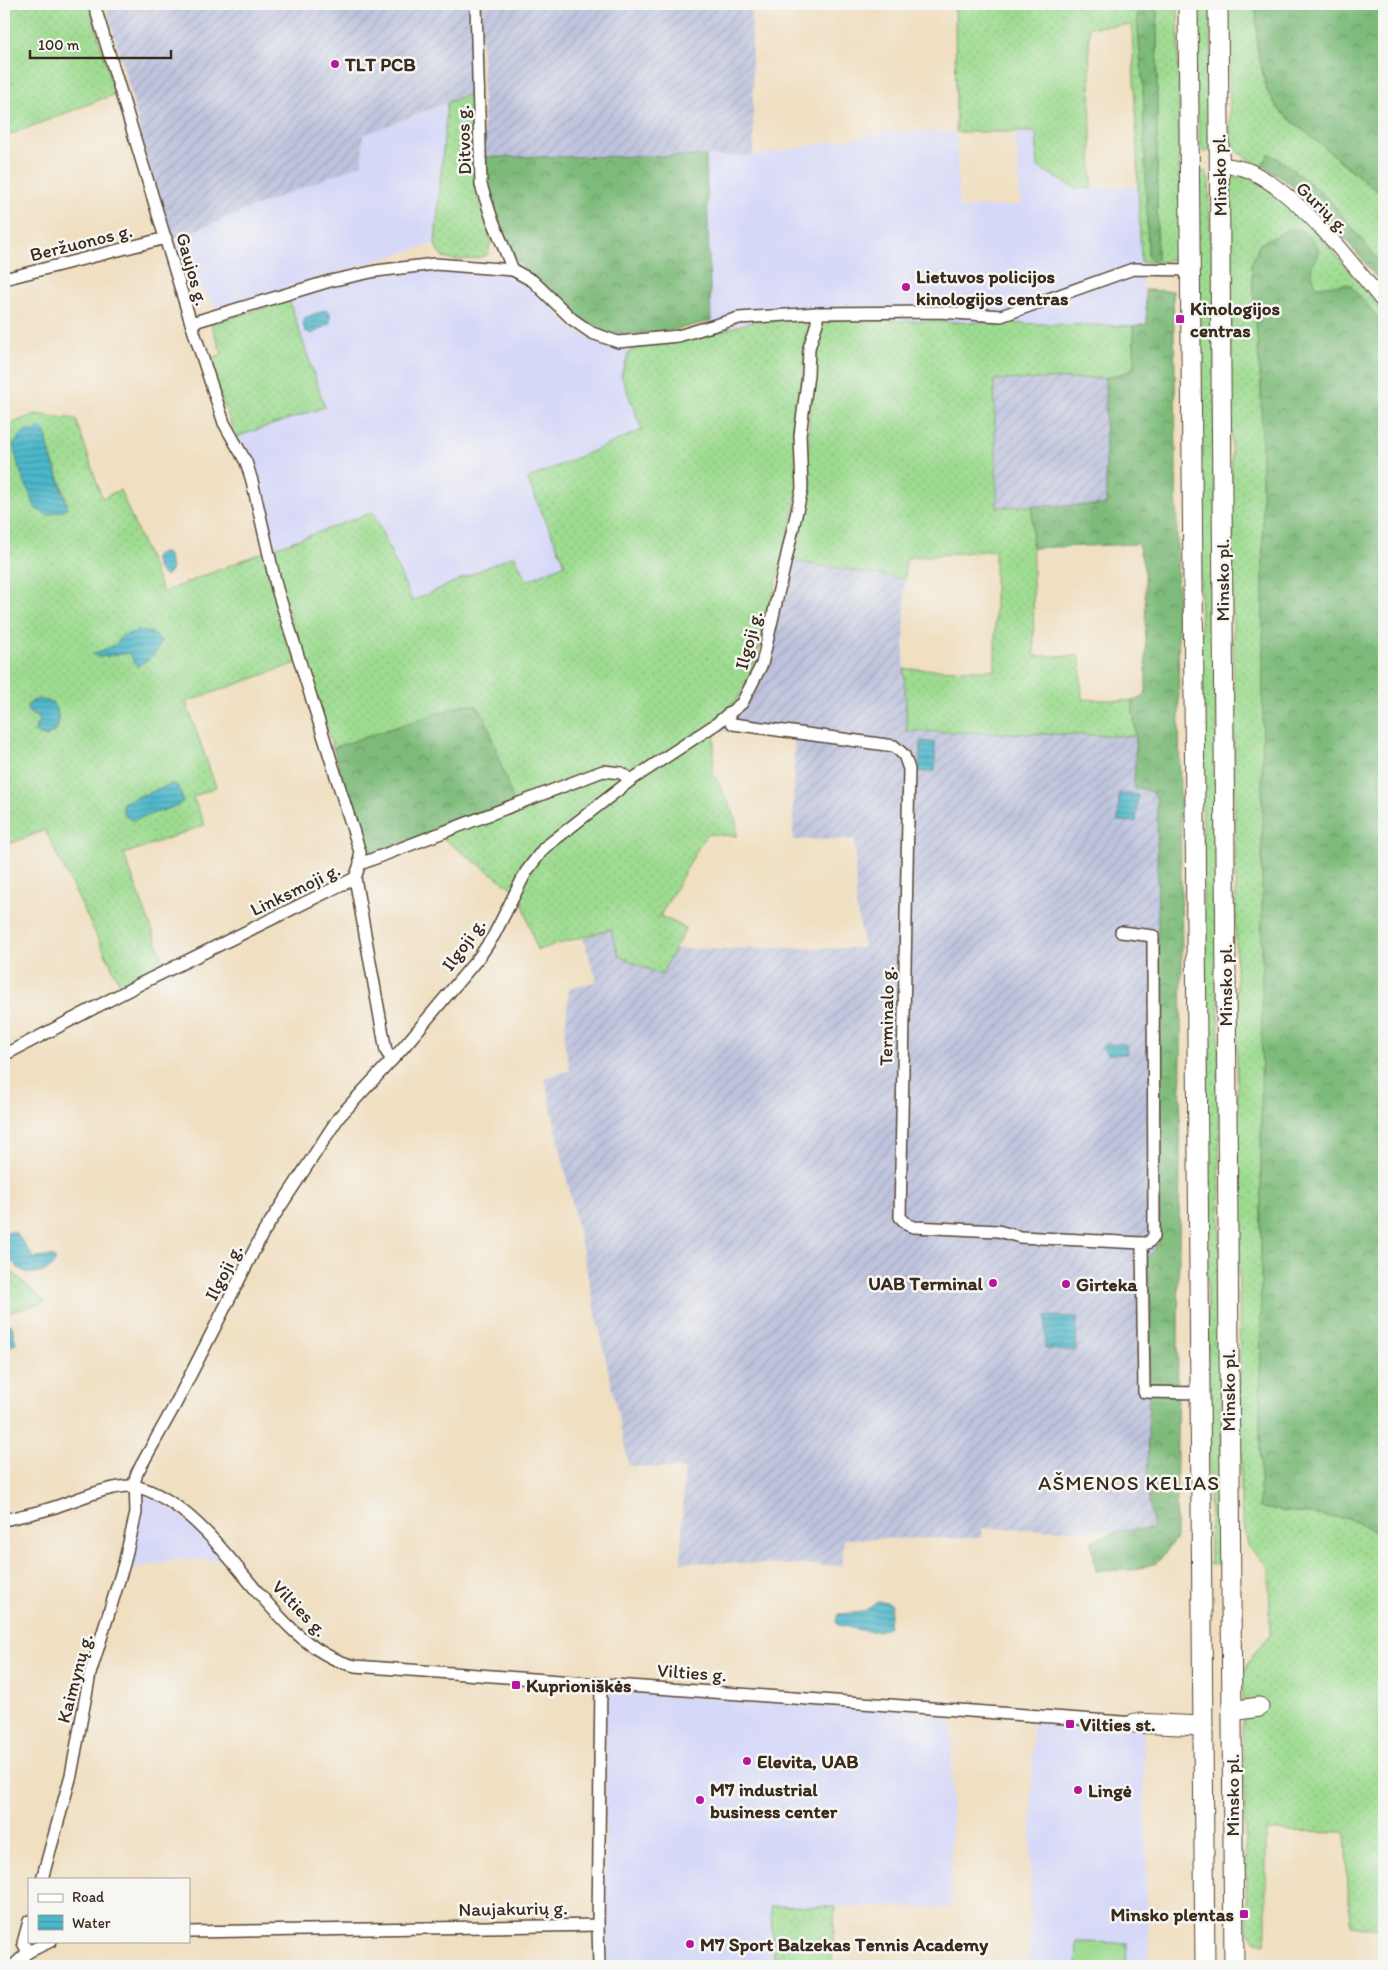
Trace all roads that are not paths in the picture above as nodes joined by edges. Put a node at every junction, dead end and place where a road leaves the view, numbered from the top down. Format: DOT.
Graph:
graph roads {
  1 [pos="94,4"];
  2 [pos="476,4"];
  3 [pos="1188,4"];
  4 [pos="1218,4"];
  5 [pos="1189,136"];
  6 [pos="1219,164"];
  7 [pos="166,238"];
  8 [pos="513,270"];
  9 [pos="1191,270"];
  10 [pos="4,279"];
  11 [pos="1384,303"];
  12 [pos="816,313"];
  13 [pos="191,323"];
  14 [pos="726,716"];
  15 [pos="631,780"];
  16 [pos="360,864"];
  17 [pos="356,878"];
  18 [pos="1121,932"];
  19 [pos="4,1055"];
  20 [pos="392,1060"];
  21 [pos="1142,1242"];
  22 [pos="1200,1393"];
  23 [pos="135,1486"];
  24 [pos="4,1520"];
  25 [pos="1201,1572"];
  26 [pos="601,1684"];
  27 [pos="1231,1684"];
  28 [pos="1260,1707"];
  29 [pos="1232,1711"];
  30 [pos="1135,1723"];
  31 [pos="1202,1726"];
  32 [pos="42,1878"];
  33 [pos="28,1924"];
  34 [pos="598,1925"];
  35 [pos="190,1932"];
  36 [pos="50,1942"];
  37 [pos="28,1952"];
  38 [pos="13,1966"];
  39 [pos="599,1966"];
  40 [pos="1205,1966"];
  41 [pos="1234,1966"];
  1 -- 7 [label="street, Gaujos g."];
  2 -- 8 [label="street, Ditvos g."];
  3 -- 5 [label="highway, Minsko pl."];
  4 -- 6 [label="highway, Minsko pl."];
  5 -- 6 [label="highway"];
  5 -- 9 [label="highway, Minsko pl."];
  6 -- 11 [label="street, Gurių g."];
  6 -- 27 [label="highway, Minsko pl."];
  7 -- 10 [label="street, Beržuonos g."];
  7 -- 13 [label="street, Gaujos g."];
  8 -- 12 [label="street"];
  8 -- 13 [label="street"];
  9 -- 12 [label="street"];
  9 -- 22 [label="highway, Minsko pl."];
  12 -- 14 [label="street, Ilgoji g."];
  13 -- 16 [label="street, Gaujos g."];
  14 -- 15 [label="street, Ilgoji g."];
  14 -- 21 [label="street, Terminalo g."];
  15 -- 16 [label="street, Linksmoji g."];
  15 -- 20 [label="street, Ilgoji g."];
  16 -- 17 [label="street, Linksmoji g."];
  17 -- 19 [label="street, Linksmoji g."];
  17 -- 20 [label="street"];
  18 -- 21 [label="street"];
  20 -- 23 [label="street, Ilgoji g."];
  21 -- 22 [label="street"];
  22 -- 25 [label="highway, Minsko pl."];
  23 -- 24 [label="street"];
  23 -- 26 [label="street, Vilties g."];
  23 -- 32 [label="street, Kaimynų g."];
  25 -- 27 [label="highway"];
  25 -- 31 [label="highway, Minsko pl."];
  26 -- 30 [label="street, Vilties g."];
  26 -- 34 [label="street"];
  27 -- 29 [label="highway, Minsko pl."];
  28 -- 29 [label="highway"];
  29 -- 41 [label="highway, Minsko pl."];
  30 -- 31 [label="highway"];
  31 -- 40 [label="highway, Minsko pl."];
  33 -- 37 [label="street"];
  34 -- 35 [label="street, Naujakurių g."];
  34 -- 39 [label="street"];
  36 -- 37 [label="street"];
  37 -- 38 [label="street"];
}
